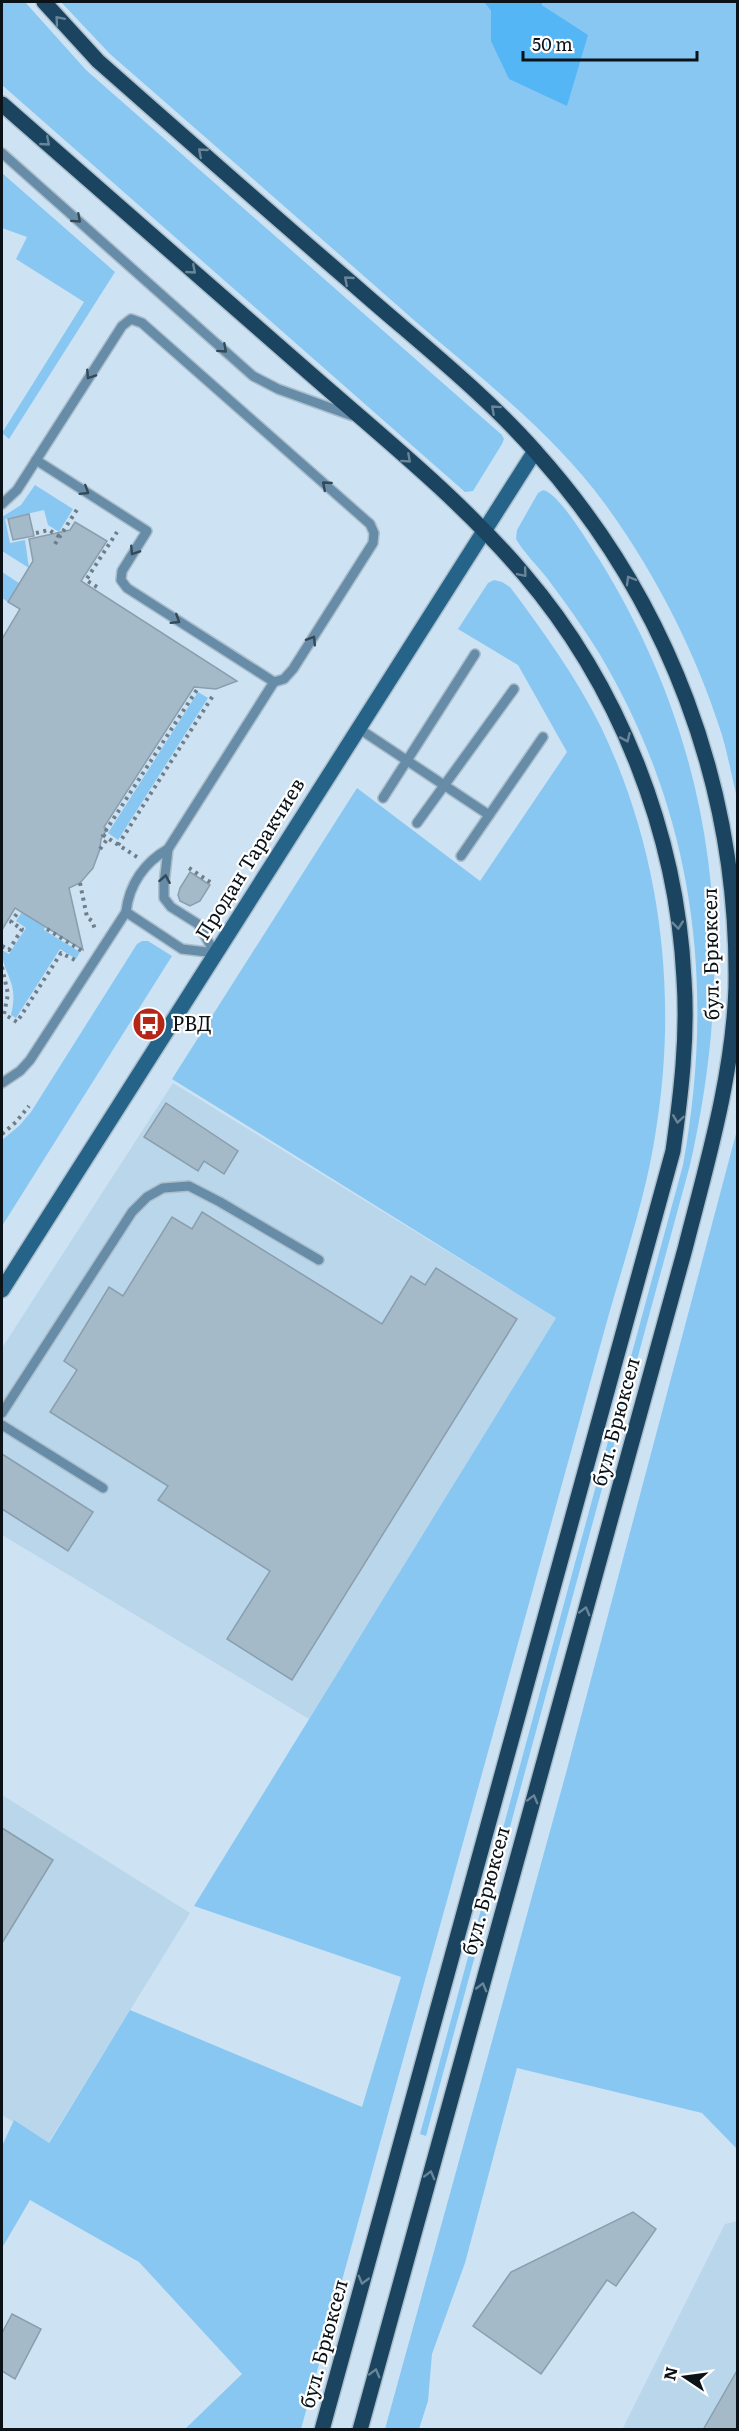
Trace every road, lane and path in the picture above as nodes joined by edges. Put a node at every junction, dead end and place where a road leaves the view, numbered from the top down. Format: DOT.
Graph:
graph roads {
  1 [pos="44,2"];
  2 [pos="2,104"];
  3 [pos="2,153"];
  4 [pos="363,420"];
  5 [pos="535,451"];
  6 [pos="36,460"];
  7 [pos="2,504"];
  8 [pos="78,508"];
  9 [pos="484,530"];
  10 [pos="117,532"];
  11 [pos="36,533"];
  12 [pos="60,537"];
  13 [pos="55,544"];
  14 [pos="97,587"];
  15 [pos="475,654"];
  16 [pos="274,682"];
  17 [pos="198,688"];
  18 [pos="514,689"];
  19 [pos="214,694"];
  20 [pos="358,728"];
  21 [pos="543,738"];
  22 [pos="407,761"];
  23 [pos="444,786"];
  24 [pos="383,798"];
  25 [pos="489,815"];
  26 [pos="417,823"];
  27 [pos="108,838"];
  28 [pos="100,849"];
  29 [pos="168,849"];
  30 [pos="461,856"];
  31 [pos="189,868"];
  32 [pos="80,883"];
  33 [pos="213,884"];
  34 [pos="18,912"];
  35 [pos="126,912"];
  36 [pos="47,929"];
  37 [pos="93,938"];
  38 [pos="88,945"];
  39 [pos="2,946"];
  40 [pos="84,952"];
  41 [pos="215,953"];
  42 [pos="2,967"];
  43 [pos="2,1083"];
  44 [pos="29,1106"];
  45 [pos="2,1134"];
  46 [pos="319,1260"];
  47 [pos="2,1290"];
  48 [pos="2,1413"];
  49 [pos="2,1425"];
  50 [pos="104,1488"];
  51 [pos="322,2430"];
  52 [pos="360,2430"];
  5 -- 1 [label="main road, бул. Брюксел, one-way"];
  2 -- 4 [label="main road, бул. Брюксел, one-way"];
  3 -- 4 [label="lane, one-way"];
  4 -- 9 [label="main road, бул. Брюксел, one-way"];
  5 -- 9 [label="street, Продан Таракчиев"];
  52 -- 5 [label="main road, бул. Брюксел, one-way"];
  6 -- 7 [label="lane"];
  6 -- 16 [label="lane, one-way"];
  16 -- 6 [label="lane, one-way"];
  8 -- 12 [label="path"];
  9 -- 20 [label="street, Продан Таракчиев"];
  9 -- 51 [label="main road, бул. Брюксел, one-way"];
  10 -- 14 [label="path"];
  11 -- 12 [label="path"];
  12 -- 13 [label="path"];
  15 -- 22 [label="lane"];
  16 -- 29 [label="lane"];
  17 -- 27 [label="path"];
  18 -- 23 [label="lane"];
  19 -- 27 [label="path"];
  20 -- 22 [label="lane"];
  20 -- 41 [label="street, Продан Таракчиев"];
  21 -- 25 [label="lane"];
  22 -- 23 [label="lane"];
  22 -- 24 [label="lane"];
  23 -- 25 [label="lane"];
  23 -- 26 [label="lane"];
  25 -- 30 [label="lane"];
  27 -- 28 [label="path"];
  29 -- 35 [label="lane"];
  41 -- 29 [label="lane, one-way"];
  31 -- 33 [label="path"];
  32 -- 37 [label="path"];
  34 -- 39 [label="path"];
  35 -- 41 [label="lane"];
  35 -- 43 [label="lane"];
  36 -- 40 [label="path"];
  38 -- 40 [label="path"];
  40 -- 42 [label="path"];
  41 -- 47 [label="street, Продан Таракчиев"];
  44 -- 45 [label="path"];
  46 -- 48 [label="lane"];
  49 -- 50 [label="lane"];
}
